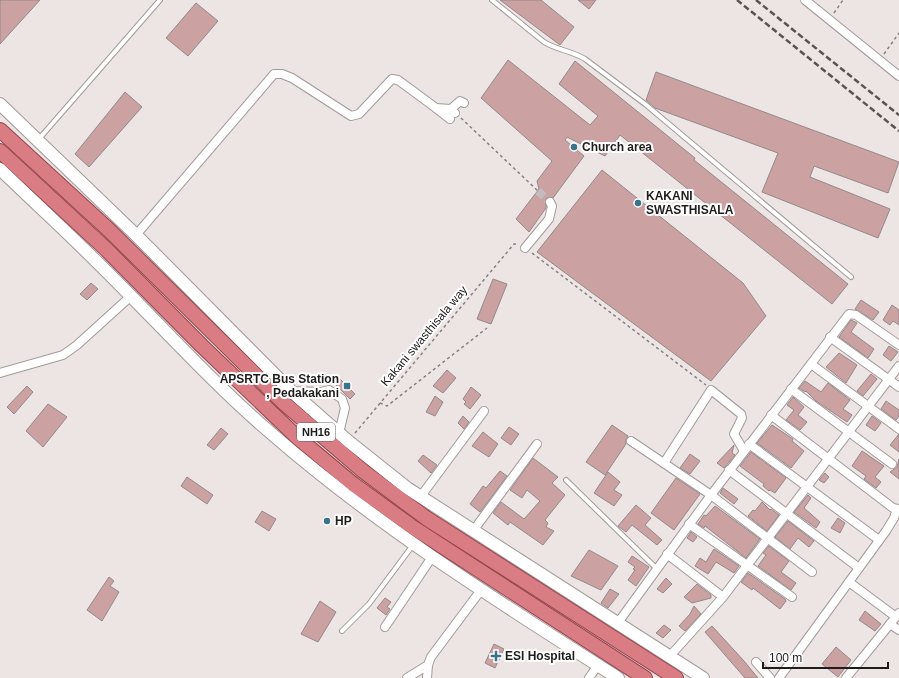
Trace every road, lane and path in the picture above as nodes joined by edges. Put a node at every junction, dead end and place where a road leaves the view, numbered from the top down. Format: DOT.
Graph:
graph roads {
  1 [pos="160,0"];
  2 [pos="492,0"];
  3 [pos="805,0"];
  4 [pos="843,0"];
  5 [pos="829,20"];
  6 [pos="899,33"];
  7 [pos="880,61"];
  8 [pos="899,76"];
  9 [pos="464,103"];
  10 [pos="0,104"];
  11 [pos="452,114"];
  12 [pos="0,130"];
  13 [pos="37,141"];
  14 [pos="0,151"];
  15 [pos="0,169"];
  16 [pos="538,191"];
  17 [pos="550,202"];
  18 [pos="136,235"];
  19 [pos="525,248"];
  20 [pos="852,277"];
  21 [pos="131,296"];
  22 [pos="487,328"];
  23 [pos="830,337"];
  24 [pos="899,345"];
  25 [pos="811,364"];
  26 [pos="899,366"];
  27 [pos="0,373"];
  28 [pos="889,380"];
  29 [pos="899,387"];
  30 [pos="791,389"];
  31 [pos="711,390"];
  32 [pos="291,391"];
  33 [pos="380,402"];
  34 [pos="868,406"];
  35 [pos="484,411"];
  36 [pos="771,416"];
  37 [pos="899,429"];
  38 [pos="848,432"];
  39 [pos="344,437"];
  40 [pos="631,441"];
  41 [pos="537,444"];
  42 [pos="747,447"];
  43 [pos="828,460"];
  44 [pos="665,462"];
  45 [pos="892,464"];
  46 [pos="730,470"];
  47 [pos="566,480"];
  48 [pos="807,487"];
  49 [pos="711,495"];
  50 [pos="421,496"];
  51 [pos="898,509"];
  52 [pos="787,514"];
  53 [pos="689,524"];
  54 [pos="474,531"];
  55 [pos="768,539"];
  56 [pos="879,540"];
  57 [pos="413,544"];
  58 [pos="667,554"];
  59 [pos="432,557"];
  60 [pos="747,565"];
  61 [pos="656,568"];
  62 [pos="859,568"];
  63 [pos="812,572"];
  64 [pos="849,582"];
  65 [pos="481,590"];
  66 [pos="723,597"];
  67 [pos="792,597"];
  68 [pos="895,618"];
  69 [pos="617,624"];
  70 [pos="385,627"];
  71 [pos="899,630"];
  72 [pos="342,631"];
  73 [pos="669,656"];
  74 [pos="756,662"];
  75 [pos="428,665"];
  76 [pos="598,665"];
  77 [pos="407,678"];
  78 [pos="427,678"];
  79 [pos="589,678"];
  80 [pos="618,678"];
  81 [pos="645,678"];
  82 [pos="676,678"];
  83 [pos="703,678"];
  84 [pos="770,678"];
  85 [pos="779,678"];
  86 [pos="846,678"];
  1 -- 13 [label="lane"];
  2 -- 20 [label="lane"];
  3 -- 5 [label="street"];
  4 -- 5 [label="path"];
  5 -- 7 [label="street"];
  6 -- 7 [label="path"];
  7 -- 8 [label="street"];
  9 -- 11 [label="street"];
  10 -- 13 [label="main road"];
  11 -- 16 [label="path"];
  11 -- 18 [label="street"];
  12 -- 82 [label="highway, NH16"];
  13 -- 18 [label="main road"];
  14 -- 81 [label="highway, NH16"];
  15 -- 21 [label="main road"];
  17 -- 19 [label="street"];
  18 -- 32 [label="main road"];
  19 -- 31 [label="path"];
  19 -- 33 [label="path, Kakani swasthisala way"];
  21 -- 27 [label="street"];
  21 -- 57 [label="main road"];
  22 -- 33 [label="path"];
  23 -- 24 [label="street"];
  23 -- 25 [label="street"];
  23 -- 28 [label="street"];
  25 -- 30 [label="street"];
  25 -- 34 [label="street"];
  26 -- 28 [label="street"];
  28 -- 29 [label="street"];
  28 -- 34 [label="street"];
  30 -- 36 [label="street"];
  30 -- 38 [label="street"];
  31 -- 42 [label="street"];
  31 -- 44 [label="street"];
  32 -- 39 [label="main road"];
  32 -- 39 [label="street"];
  33 -- 39 [label="path, Kakani swasthisala way"];
  34 -- 37 [label="street"];
  34 -- 38 [label="street"];
  35 -- 50 [label="street"];
  36 -- 42 [label="street"];
  36 -- 43 [label="street"];
  38 -- 43 [label="street"];
  38 -- 45 [label="street"];
  39 -- 50 [label="main road"];
  40 -- 44 [label="street"];
  41 -- 54 [label="street"];
  42 -- 46 [label="street"];
  42 -- 48 [label="street"];
  43 -- 48 [label="street"];
  43 -- 51 [label="street"];
  44 -- 49 [label="street"];
  46 -- 49 [label="street"];
  46 -- 52 [label="street"];
  47 -- 61 [label="lane"];
  48 -- 52 [label="street"];
  48 -- 56 [label="street"];
  49 -- 53 [label="street"];
  49 -- 55 [label="street"];
  50 -- 54 [label="main road"];
  51 -- 56 [label="street"];
  52 -- 55 [label="street"];
  52 -- 62 [label="street"];
  53 -- 58 [label="street"];
  53 -- 60 [label="street"];
  54 -- 69 [label="main road"];
  55 -- 60 [label="street"];
  55 -- 63 [label="street"];
  56 -- 62 [label="street"];
  57 -- 59 [label="main road"];
  57 -- 72 [label="lane"];
  58 -- 61 [label="street"];
  58 -- 66 [label="street"];
  59 -- 65 [label="main road"];
  59 -- 70 [label="street"];
  60 -- 66 [label="street"];
  60 -- 67 [label="street"];
  61 -- 69 [label="street"];
  62 -- 64 [label="street"];
  64 -- 68 [label="street"];
  64 -- 85 [label="street"];
  65 -- 75 [label="street"];
  65 -- 76 [label="main road"];
  66 -- 73 [label="street"];
  68 -- 71 [label="street"];
  68 -- 86 [label="street"];
  69 -- 73 [label="main road"];
  73 -- 83 [label="main road"];
  74 -- 84 [label="street"];
  75 -- 77 [label="street"];
  75 -- 78 [label="street"];
  76 -- 79 [label="street"];
  76 -- 80 [label="main road"];
}
